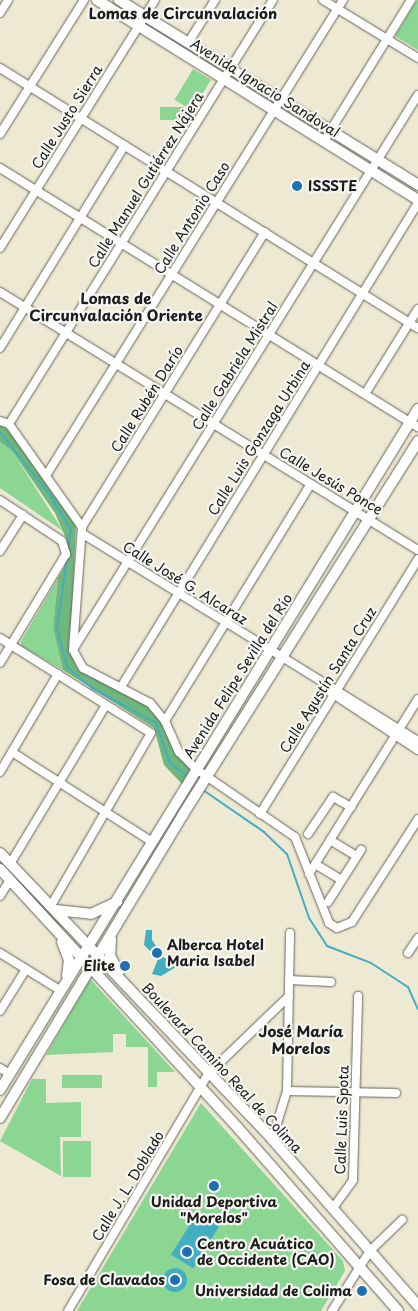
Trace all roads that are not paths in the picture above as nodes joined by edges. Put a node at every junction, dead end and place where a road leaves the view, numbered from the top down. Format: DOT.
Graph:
graph roads {
  1 [pos="8,0"];
  2 [pos="84,0"];
  3 [pos="96,0"];
  4 [pos="119,0"];
  5 [pos="155,0"];
  6 [pos="215,0"];
  7 [pos="273,0"];
  8 [pos="323,0"];
  9 [pos="342,0"];
  10 [pos="411,0"];
  11 [pos="337,9"];
  12 [pos="0,13"];
  13 [pos="145,16"];
  14 [pos="138,26"];
  15 [pos="387,39"];
  16 [pos="188,43"];
  17 [pos="418,58"];
  18 [pos="0,68"];
  19 [pos="230,69"];
  20 [pos="224,79"];
  21 [pos="30,86"];
  22 [pos="418,95"];
  23 [pos="280,100"];
  24 [pos="274,110"];
  25 [pos="81,118"];
  26 [pos="330,131"];
  27 [pos="0,134"];
  28 [pos="324,141"];
  29 [pos="125,145"];
  30 [pos="378,160"];
  31 [pos="0,168"];
  32 [pos="371,170"];
  33 [pos="166,171"];
  34 [pos="418,185"];
  35 [pos="36,190"];
  36 [pos="418,201"];
  37 [pos="217,202"];
  38 [pos="80,218"];
  39 [pos="265,232"];
  40 [pos="121,243"];
  41 [pos="0,248"];
  42 [pos="314,263"];
  43 [pos="172,274"];
  44 [pos="0,292"];
  45 [pos="363,293"];
  46 [pos="220,304"];
  47 [pos="25,308"];
  48 [pos="418,309"];
  49 [pos="410,322"];
  50 [pos="418,328"];
  51 [pos="66,333"];
  52 [pos="269,335"];
  53 [pos="0,348"];
  54 [pos="116,364"];
  55 [pos="318,365"];
  56 [pos="165,394"];
  57 [pos="365,394"];
  58 [pos="418,409"];
  59 [pos="0,421"];
  60 [pos="9,424"];
  61 [pos="214,424"];
  62 [pos="414,424"];
  63 [pos="418,441"];
  64 [pos="263,455"];
  65 [pos="47,474"];
  66 [pos="311,484"];
  67 [pos="0,500"];
  68 [pos="355,511"];
  69 [pos="23,515"];
  70 [pos="370,519"];
  71 [pos="83,531"];
  72 [pos="418,550"];
  73 [pos="0,551"];
  74 [pos="418,559"];
  75 [pos="128,562"];
  76 [pos="178,593"];
  77 [pos="226,623"];
  78 [pos="0,638"];
  79 [pos="11,645"];
  80 [pos="73,650"];
  81 [pos="269,650"];
  82 [pos="283,659"];
  83 [pos="0,663"];
  84 [pos="58,674"];
  85 [pos="121,686"];
  86 [pos="335,694"];
  87 [pos="418,699"];
  88 [pos="106,705"];
  89 [pos="165,721"];
  90 [pos="397,733"];
  91 [pos="418,741"];
  92 [pos="418,750"];
  93 [pos="12,752"];
  94 [pos="0,772"];
  95 [pos="195,772"];
  96 [pos="205,780"];
  97 [pos="60,783"];
  98 [pos="350,807"];
  99 [pos="107,814"];
  100 [pos="260,814"];
  101 [pos="418,819"];
  102 [pos="308,834"];
  103 [pos="330,840"];
  104 [pos="152,842"];
  105 [pos="0,853"];
  106 [pos="10,864"];
  107 [pos="315,864"];
  108 [pos="0,869"];
  109 [pos="309,874"];
  110 [pos="10,880"];
  111 [pos="342,880"];
  112 [pos="0,896"];
  113 [pos="120,900"];
  114 [pos="328,902"];
  115 [pos="51,908"];
  116 [pos="50,925"];
  117 [pos="290,933"];
  118 [pos="112,936"];
  119 [pos="418,938"];
  120 [pos="88,946"];
  121 [pos="0,953"];
  122 [pos="408,953"];
  123 [pos="80,956"];
  124 [pos="98,956"];
  125 [pos="90,967"];
  126 [pos="26,969"];
  127 [pos="67,978"];
  128 [pos="289,980"];
  129 [pos="331,982"];
  130 [pos="60,990"];
  131 [pos="135,996"];
  132 [pos="289,996"];
  133 [pos="358,996"];
  134 [pos="0,1011"];
  135 [pos="16,1063"];
  136 [pos="0,1068"];
  137 [pos="28,1070"];
  138 [pos="10,1074"];
  139 [pos="209,1074"];
  140 [pos="201,1087"];
  141 [pos="0,1090"];
  142 [pos="287,1091"];
  143 [pos="356,1092"];
  144 [pos="396,1093"];
  145 [pos="0,1118"];
  146 [pos="272,1139"];
  147 [pos="293,1163"];
  148 [pos="279,1175"];
  149 [pos="333,1208"];
  150 [pos="402,1220"];
  151 [pos="370,1250"];
  152 [pos="359,1266"];
  153 [pos="418,1306"];
  154 [pos="68,1311"];
  155 [pos="332,1311"];
  156 [pos="398,1311"];
  1 -- 12 [label="street"];
  2 -- 21 [label="street"];
  3 -- 14 [label="main road, Avenida Ignacio Sandoval"];
  4 -- 13 [label="main road, Avenida Ignacio Sandoval"];
  5 -- 13 [label="street, Calle Justo Sierra"];
  6 -- 16 [label="street"];
  7 -- 19 [label="street, Calle Manuel Gutiérrez Nájera"];
  8 -- 11 [label="street"];
  9 -- 11 [label="street, Calle Antonio Caso"];
  10 -- 15 [label="street"];
  11 -- 15 [label="street"];
  11 -- 23 [label="street, Calle Antonio Caso"];
  13 -- 14 [label="street, Calle Justo Sierra"];
  13 -- 16 [label="main road, Avenida Ignacio Sandoval"];
  14 -- 20 [label="main road, Avenida Ignacio Sandoval"];
  14 -- 25 [label="street, Calle Justo Sierra"];
  15 -- 17 [label="street"];
  15 -- 26 [label="street"];
  16 -- 19 [label="main road, Avenida Ignacio Sandoval"];
  18 -- 21 [label="street"];
  19 -- 20 [label="street, Calle Manuel Gutiérrez Nájera"];
  19 -- 23 [label="main road, Avenida Ignacio Sandoval"];
  20 -- 24 [label="main road, Avenida Ignacio Sandoval"];
  20 -- 33 [label="street, Calle Manuel Gutiérrez Nájera"];
  21 -- 25 [label="street"];
  21 -- 27 [label="street"];
  22 -- 30 [label="street, Calle Gabriela Mistral"];
  23 -- 24 [label="street, Calle Antonio Caso"];
  23 -- 26 [label="main road, Avenida Ignacio Sandoval"];
  24 -- 28 [label="main road, Avenida Ignacio Sandoval"];
  24 -- 37 [label="street, Calle Antonio Caso"];
  25 -- 29 [label="street"];
  25 -- 35 [label="street, Calle Justo Sierra"];
  26 -- 28 [label="street"];
  26 -- 30 [label="main road, Avenida Ignacio Sandoval"];
  28 -- 32 [label="main road, Avenida Ignacio Sandoval"];
  29 -- 33 [label="street"];
  29 -- 38 [label="street"];
  30 -- 32 [label="street, Calle Gabriela Mistral"];
  30 -- 34 [label="main road, Avenida Ignacio Sandoval"];
  31 -- 35 [label="street"];
  32 -- 36 [label="main road, Avenida Ignacio Sandoval"];
  32 -- 42 [label="street, Calle Gabriela Mistral"];
  33 -- 37 [label="street"];
  33 -- 40 [label="street, Calle Manuel Gutiérrez Nájera"];
  35 -- 38 [label="street"];
  35 -- 41 [label="street, Calle Justo Sierra"];
  36 -- 45 [label="street, Calle Luis Gonzaga Urbina"];
  37 -- 39 [label="street"];
  37 -- 43 [label="street, Calle Antonio Caso"];
  38 -- 40 [label="street"];
  38 -- 47 [label="street"];
  39 -- 42 [label="street"];
  39 -- 46 [label="street, Calle Rubén Darío"];
  40 -- 43 [label="street"];
  40 -- 51 [label="street, Calle Manuel Gutiérrez Nájera"];
  42 -- 45 [label="street"];
  42 -- 52 [label="street, Calle Gabriela Mistral"];
  43 -- 46 [label="street"];
  43 -- 54 [label="street, Calle Antonio Caso"];
  44 -- 47 [label="street, Calle Jesús Ponce"];
  45 -- 49 [label="street"];
  45 -- 55 [label="street, Calle Luis Gonzaga Urbina"];
  46 -- 52 [label="street"];
  46 -- 56 [label="street, Calle Rubén Darío"];
  47 -- 51 [label="street, Calle Jesús Ponce"];
  47 -- 53 [label="street"];
  48 -- 49 [label="street"];
  49 -- 50 [label="street"];
  49 -- 57 [label="street"];
  51 -- 54 [label="street, Calle Jesús Ponce"];
  51 -- 60 [label="street, Calle Manuel Gutiérrez Nájera"];
  52 -- 55 [label="street"];
  52 -- 61 [label="street, Calle Gabriela Mistral"];
  54 -- 56 [label="street, Calle Jesús Ponce"];
  54 -- 65 [label="street, Calle Antonio Caso"];
  55 -- 57 [label="street"];
  55 -- 64 [label="street, Calle Luis Gonzaga Urbina"];
  56 -- 61 [label="street, Calle Jesús Ponce"];
  56 -- 71 [label="street, Calle Rubén Darío"];
  57 -- 62 [label="street"];
  58 -- 62 [label="main road, Avenida Felipe Sevilla del Río"];
  59 -- 60 [label="street"];
  60 -- 65 [label="street"];
  61 -- 64 [label="street, Calle Jesús Ponce"];
  61 -- 75 [label="street, Calle Gabriela Mistral"];
  62 -- 68 [label="main road, Avenida Felipe Sevilla del Río"];
  63 -- 70 [label="main road, Avenida Felipe Sevilla del Río"];
  64 -- 66 [label="street, Calle Jesús Ponce"];
  64 -- 76 [label="street, Calle Luis Gonzaga Urbina"];
  65 -- 71 [label="street"];
  66 -- 68 [label="street, Calle Jesús Ponce"];
  66 -- 77 [label="street"];
  67 -- 69 [label="street"];
  68 -- 70 [label="street, Calle Jesús Ponce"];
  68 -- 81 [label="main road, Avenida Felipe Sevilla del Río"];
  69 -- 73 [label="street"];
  69 -- 79 [label="street"];
  70 -- 72 [label="street, Calle Jesús Ponce"];
  70 -- 82 [label="main road, Avenida Felipe Sevilla del Río"];
  71 -- 75 [label="street, Calle José G. Alcaraz"];
  71 -- 80 [label="street"];
  74 -- 86 [label="street, Calle Agustín Santa Cruz"];
  75 -- 76 [label="street, Calle José G. Alcaraz"];
  75 -- 80 [label="street, Calle Gabriela Mistral"];
  76 -- 77 [label="street, Calle José G. Alcaraz"];
  76 -- 85 [label="street, Calle Luis Gonzaga Urbina"];
  77 -- 81 [label="street, Calle José G. Alcaraz"];
  77 -- 89 [label="street"];
  78 -- 79 [label="street"];
  79 -- 83 [label="street"];
  79 -- 84 [label="street"];
  80 -- 85 [label="street"];
  81 -- 82 [label="street, Calle José G. Alcaraz"];
  81 -- 95 [label="main road, Avenida Felipe Sevilla del Río"];
  82 -- 86 [label="street, Calle José G. Alcaraz"];
  82 -- 96 [label="main road, Avenida Felipe Sevilla del Río"];
  84 -- 88 [label="street"];
  84 -- 93 [label="street"];
  85 -- 89 [label="street"];
  86 -- 90 [label="street, Calle José G. Alcaraz"];
  86 -- 100 [label="street, Calle Agustín Santa Cruz"];
  87 -- 90 [label="street"];
  88 -- 97 [label="street"];
  88 -- 99 [label="street"];
  89 -- 95 [label="street"];
  90 -- 91 [label="street"];
  90 -- 92 [label="street"];
  90 -- 98 [label="street"];
  93 -- 94 [label="street"];
  93 -- 97 [label="street"];
  95 -- 96 [label="street"];
  95 -- 104 [label="main road, Avenida Felipe Sevilla del Río"];
  96 -- 100 [label="street"];
  96 -- 118 [label="main road, Avenida Felipe Sevilla del Río"];
  97 -- 99 [label="street"];
  97 -- 106 [label="street"];
  98 -- 102 [label="street"];
  98 -- 103 [label="street"];
  99 -- 104 [label="street"];
  99 -- 115 [label="street"];
  100 -- 109 [label="street"];
  101 -- 109 [label="street"];
  103 -- 107 [label="street"];
  103 -- 111 [label="street"];
  104 -- 113 [label="main road, Avenida Felipe Sevilla del Río"];
  105 -- 106 [label="main road, Boulevard Camino Real de Colima"];
  106 -- 115 [label="main road, Boulevard Camino Real de Colima"];
  107 -- 109 [label="street"];
  107 -- 111 [label="street"];
  108 -- 110 [label="main road, Boulevard Camino Real de Colima"];
  110 -- 112 [label="street"];
  110 -- 116 [label="main road, Boulevard Camino Real de Colima"];
  111 -- 114 [label="street"];
  113 -- 115 [label="main road"];
  113 -- 120 [label="main road, Avenida Felipe Sevilla del Río"];
  115 -- 120 [label="main road, Boulevard Camino Real de Colima"];
  116 -- 123 [label="main road, Boulevard Camino Real de Colima"];
  116 -- 127 [label="main road"];
  117 -- 128 [label="street"];
  118 -- 124 [label="main road, Avenida Felipe Sevilla del Río"];
  118 -- 131 [label="main road"];
  119 -- 122 [label="street"];
  120 -- 123 [label="main road, Avenida Felipe Sevilla del Río"];
  120 -- 124 [label="main road, Boulevard Camino Real de Colima"];
  121 -- 126 [label="street"];
  123 -- 125 [label="main road, Boulevard Camino Real de Colima"];
  123 -- 127 [label="main road, Avenida Felipe Sevilla del Río"];
  124 -- 125 [label="main road, Avenida Felipe Sevilla del Río"];
  124 -- 131 [label="main road, Boulevard Camino Real de Colima"];
  125 -- 137 [label="main road, Avenida Felipe Sevilla del Río"];
  125 -- 140 [label="main road, Boulevard Camino Real de Colima"];
  126 -- 130 [label="street"];
  126 -- 134 [label="street"];
  127 -- 130 [label="main road, Avenida Felipe Sevilla del Río"];
  128 -- 129 [label="street"];
  128 -- 132 [label="street"];
  130 -- 135 [label="main road, Avenida Felipe Sevilla del Río"];
  131 -- 139 [label="main road, Boulevard Camino Real de Colima"];
  132 -- 139 [label="street, Calle J. L. Doblado"];
  132 -- 142 [label="street"];
  133 -- 143 [label="street, Calle Luis Spota"];
  135 -- 137 [label="main road"];
  135 -- 138 [label="main road, Avenida Felipe Sevilla del Río"];
  136 -- 138 [label="street"];
  137 -- 145 [label="main road, Avenida Felipe Sevilla del Río"];
  138 -- 141 [label="main road, Avenida Felipe Sevilla del Río"];
  139 -- 140 [label="street, Calle J. L. Doblado"];
  139 -- 146 [label="main road, Boulevard Camino Real de Colima"];
  140 -- 148 [label="main road, Boulevard Camino Real de Colima"];
  140 -- 154 [label="street, Calle J. L. Doblado"];
  142 -- 143 [label="street"];
  142 -- 146 [label="street"];
  143 -- 144 [label="street"];
  143 -- 149 [label="street, Calle Luis Spota"];
  146 -- 147 [label="main road, Boulevard Camino Real de Colima"];
  147 -- 148 [label="main road"];
  147 -- 149 [label="main road, Boulevard Camino Real de Colima"];
  148 -- 152 [label="main road, Boulevard Camino Real de Colima"];
  149 -- 151 [label="main road, Boulevard Camino Real de Colima"];
  150 -- 151 [label="street"];
  151 -- 152 [label="street"];
  151 -- 153 [label="main road, Boulevard Camino Real de Colima"];
  152 -- 155 [label="street"];
  152 -- 156 [label="main road, Boulevard Camino Real de Colima"];
}
